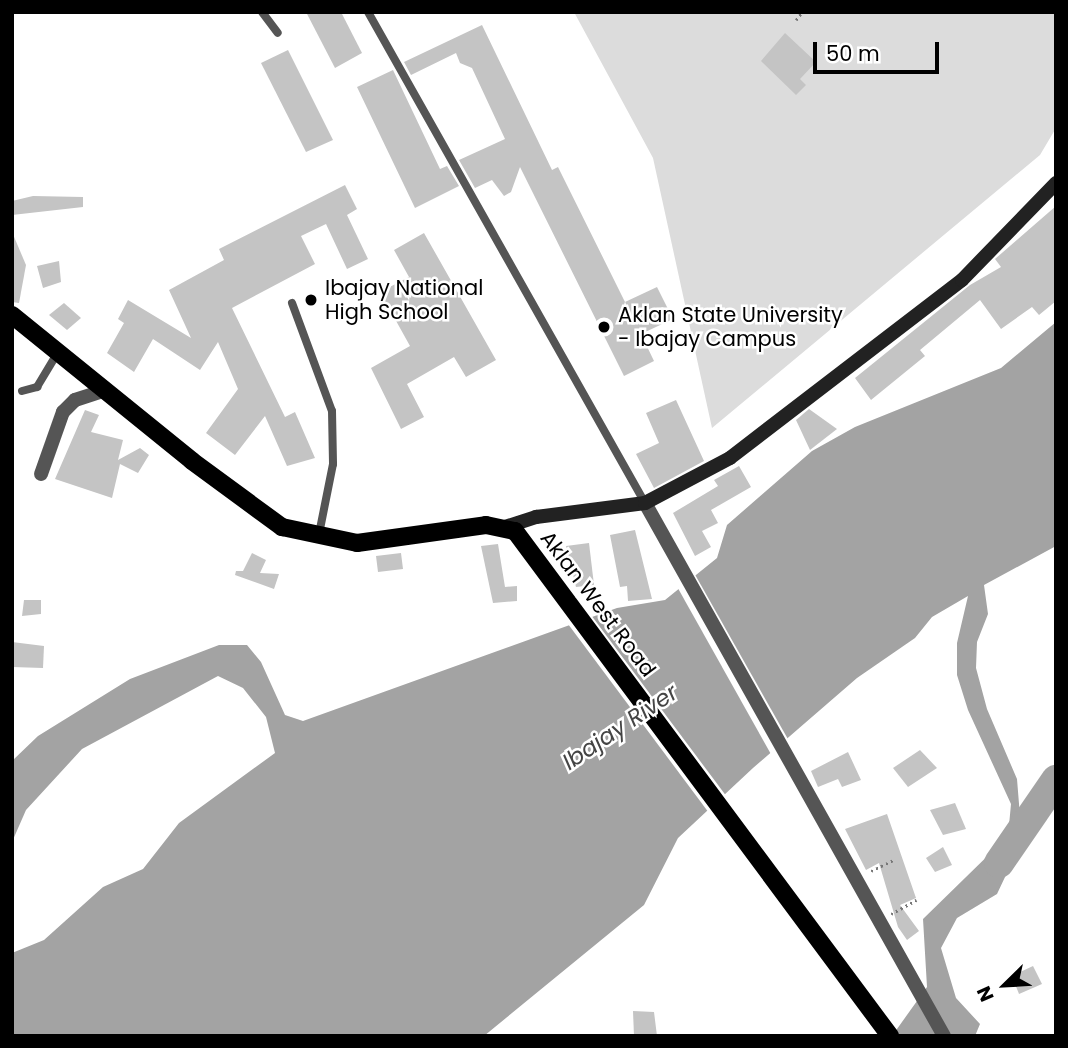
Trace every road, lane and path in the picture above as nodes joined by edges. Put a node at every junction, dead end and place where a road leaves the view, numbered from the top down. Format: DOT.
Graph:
graph roads {
  1 [pos="262,12"];
  2 [pos="368,12"];
  3 [pos="802,12"];
  4 [pos="796,20"];
  5 [pos="278,33"];
  6 [pos="1056,183"];
  7 [pos="292,303"];
  8 [pos="12,315"];
  9 [pos="58,352"];
  10 [pos="105,390"];
  11 [pos="22,391"];
  12 [pos="41,474"];
  13 [pos="645,503"];
  14 [pos="505,527"];
  15 [pos="319,537"];
  16 [pos="894,860"];
  17 [pos="855,879"];
  18 [pos="916,900"];
  19 [pos="878,920"];
  20 [pos="890,1036"];
  21 [pos="944,1036"];
  1 -- 5 [label="lane"];
  2 -- 13 [label="lane"];
  3 -- 4 [label="path"];
  6 -- 13 [label="street"];
  7 -- 15 [label="lane"];
  8 -- 9 [label="main road"];
  9 -- 10 [label="main road"];
  9 -- 11 [label="lane"];
  10 -- 12 [label="street"];
  10 -- 15 [label="main road"];
  13 -- 14 [label="street"];
  13 -- 17 [label="street"];
  14 -- 15 [label="main road"];
  14 -- 20 [label="main road, Aklan West Road"];
  16 -- 17 [label="path"];
  17 -- 19 [label="street"];
  18 -- 19 [label="path"];
  19 -- 21 [label="street"];
}
